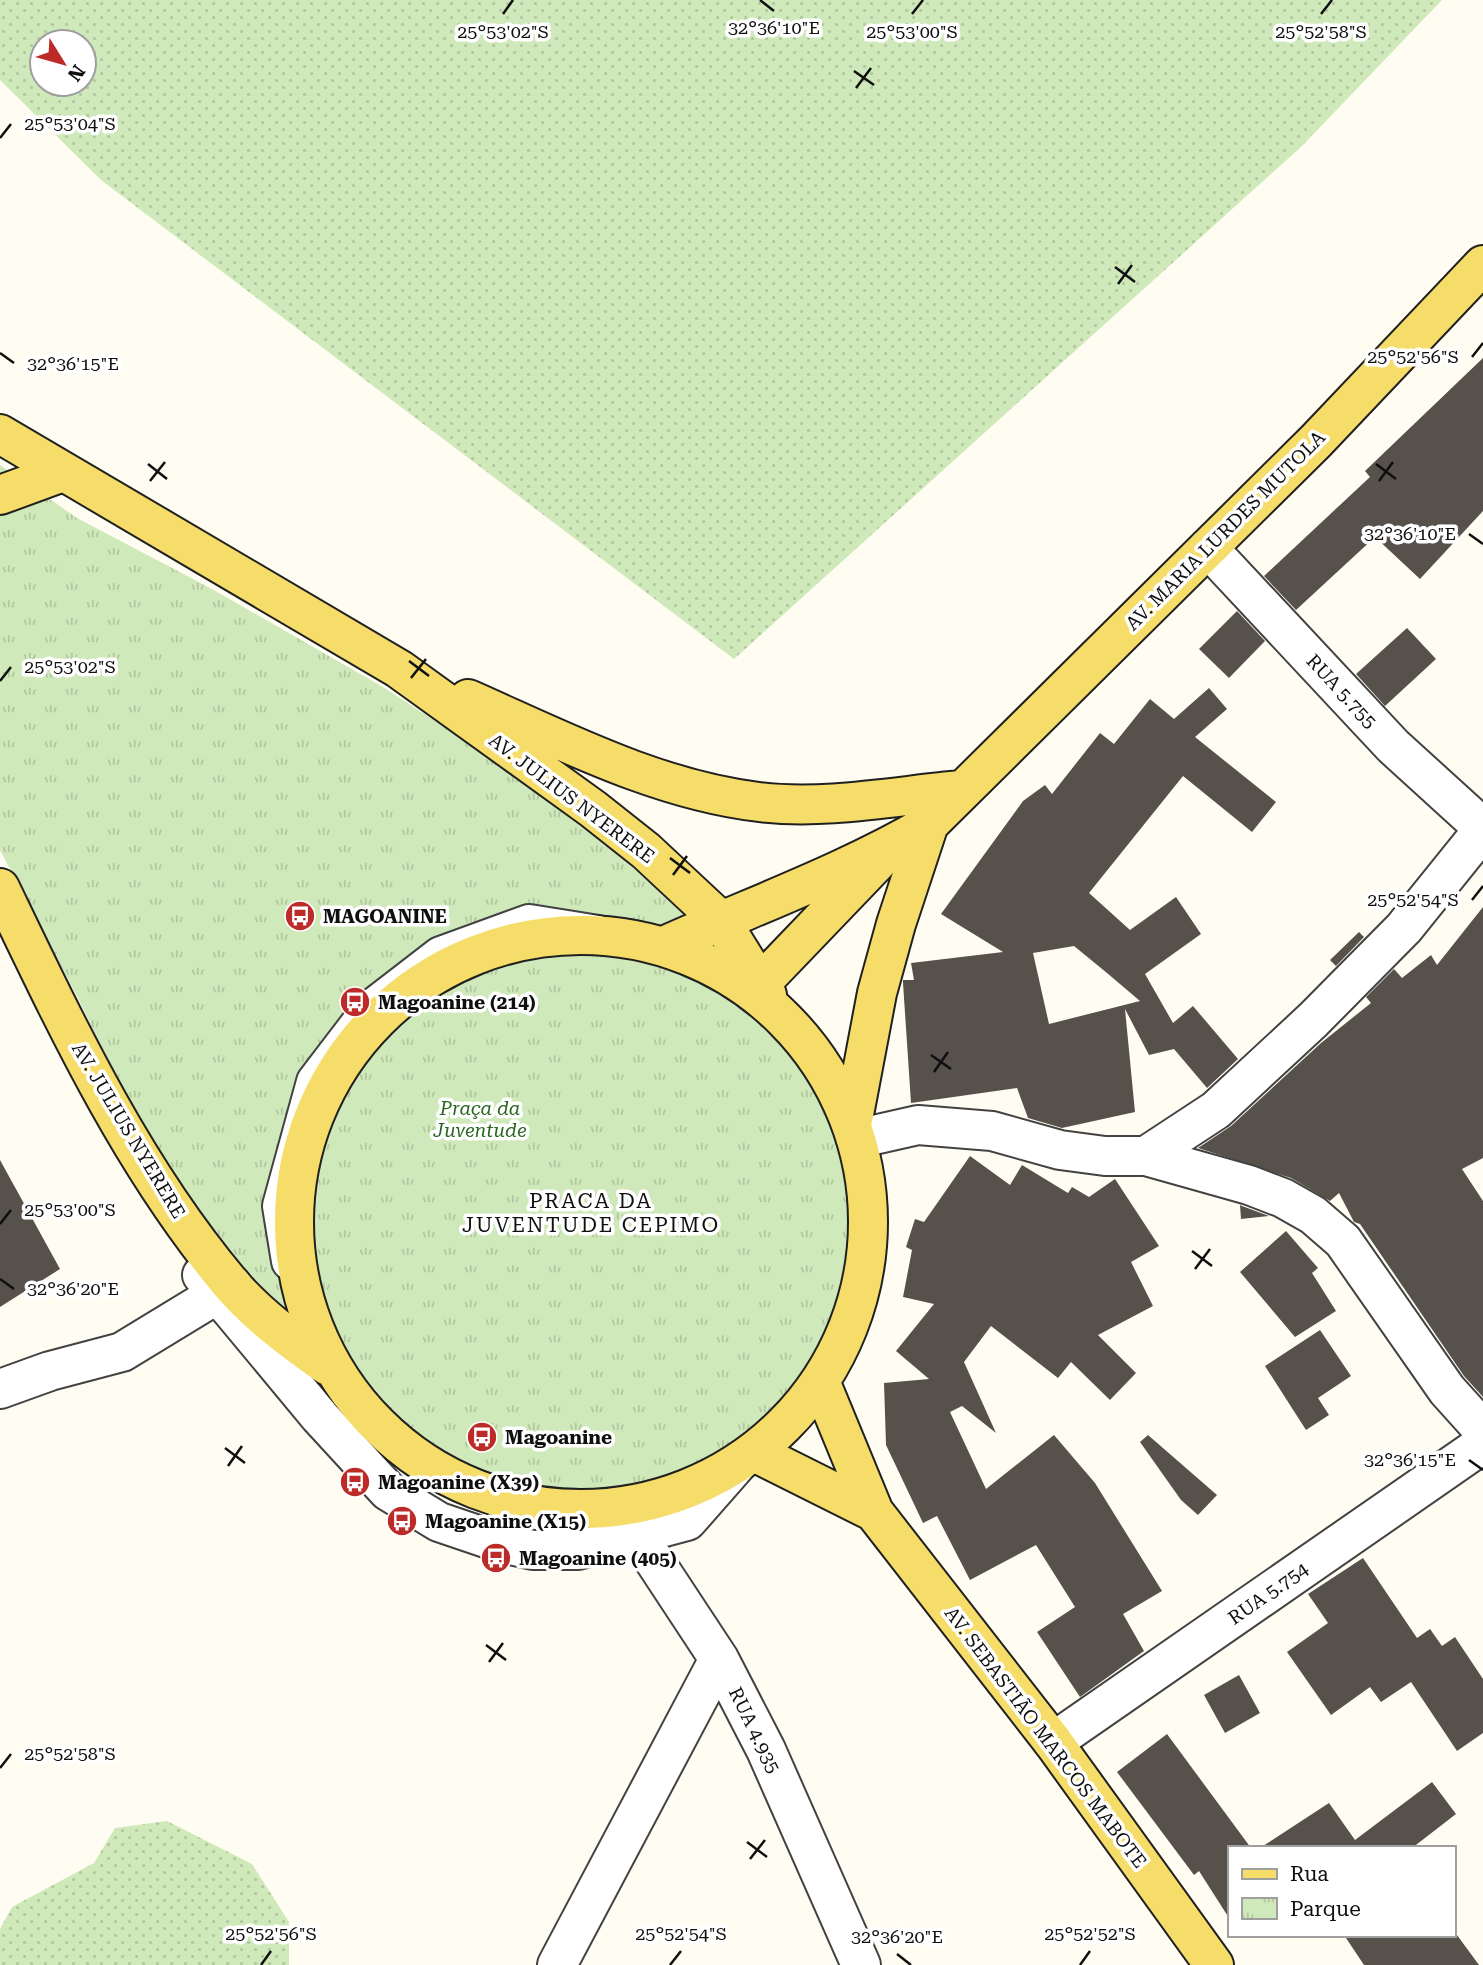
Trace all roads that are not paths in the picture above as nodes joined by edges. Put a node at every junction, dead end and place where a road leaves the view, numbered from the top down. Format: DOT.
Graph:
graph roads {
  1 [pos="1483,235"];
  2 [pos="1483,265"];
  3 [pos="0,434"];
  4 [pos="63,472"];
  5 [pos="0,495"];
  6 [pos="1208,548"];
  7 [pos="399,669"];
  8 [pos="961,790"];
  9 [pos="929,824"];
  10 [pos="1483,829"];
  11 [pos="0,888"];
  12 [pos="720,921"];
  13 [pos="664,946"];
  14 [pos="769,998"];
  15 [pos="854,1132"];
  16 [pos="1146,1157"];
  17 [pos="224,1290"];
  18 [pos="332,1370"];
  19 [pos="820,1381"];
  20 [pos="0,1389"];
  21 [pos="1483,1430"];
  22 [pos="1483,1444"];
  23 [pos="746,1457"];
  24 [pos="874,1512"];
  25 [pos="635,1521"];
  26 [pos="719,1659"];
  27 [pos="1053,1742"];
  28 [pos="557,1965"];
  29 [pos="861,1965"];
  30 [pos="1214,1965"];
  1 -- 14 [label="main road"];
  2 -- 6 [label="main road, AV. MARIA LURDES MUTOLA"];
  3 -- 4 [label="main road"];
  4 -- 5 [label="main road"];
  4 -- 7 [label="main road"];
  6 -- 8 [label="main road, AV. MARIA LURDES MUTOLA"];
  6 -- 10 [label="street, RUA 5.755"];
  7 -- 8 [label="main road"];
  7 -- 12 [label="main road, AV. JULIUS NYERERE"];
  8 -- 9 [label="main road, AV. MARIA LURDES MUTOLA"];
  9 -- 12 [label="main road"];
  9 -- 15 [label="main road"];
  10 -- 16 [label="street"];
  11 -- 17 [label="main road, AV. JULIUS NYERERE"];
  12 -- 13 [label="main road"];
  12 -- 14 [label="main road, AV. JULIUS NYERERE"];
  13 -- 14 [label="main road"];
  13 -- 18 [label="main road"];
  14 -- 15 [label="main road"];
  15 -- 16 [label="street"];
  15 -- 19 [label="main road"];
  16 -- 21 [label="street"];
  17 -- 18 [label="main road, AV. JULIUS NYERERE"];
  17 -- 20 [label="street"];
  17 -- 25 [label="street"];
  18 -- 25 [label="main road"];
  19 -- 23 [label="main road"];
  19 -- 24 [label="main road, AV. SEBASTIÃO MARCOS MABOTE"];
  22 -- 27 [label="street, RUA 5.754"];
  23 -- 24 [label="main road, AV. SEBASTIÃO MARCOS MABOTE"];
  23 -- 25 [label="main road"];
  23 -- 25 [label="street"];
  24 -- 27 [label="main road, AV. SEBASTIÃO MARCOS MABOTE"];
  25 -- 26 [label="street, RUA 4.935"];
  26 -- 28 [label="street"];
  26 -- 29 [label="street, RUA 4.935"];
  27 -- 30 [label="main road, AV. SEBASTIÃO MARCOS MABOTE"];
}
